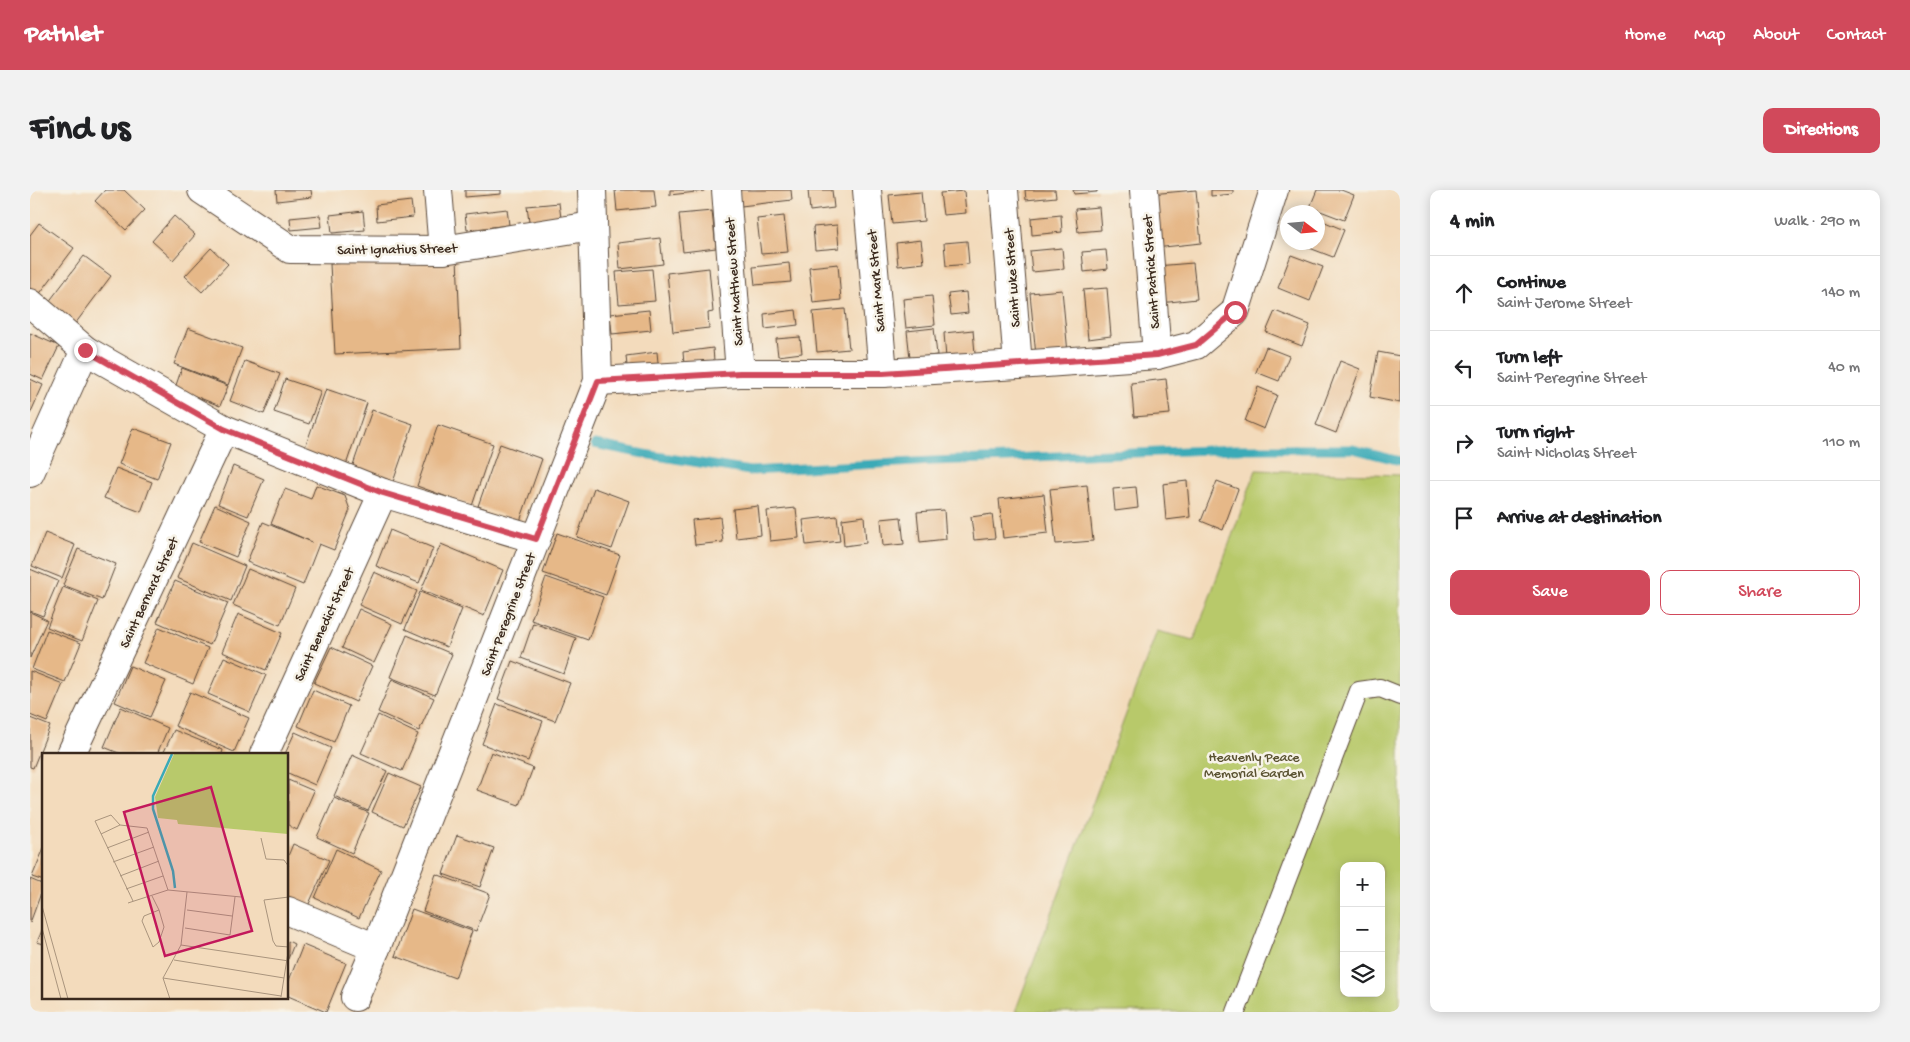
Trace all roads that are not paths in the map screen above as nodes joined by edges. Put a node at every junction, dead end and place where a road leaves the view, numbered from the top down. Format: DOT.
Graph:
graph roads {
  1 [pos="202,190"];
  2 [pos="438,190"];
  3 [pos="592,190"];
  4 [pos="726,190"];
  5 [pos="866,190"];
  6 [pos="1004,190"];
  7 [pos="1144,190"];
  8 [pos="1274,190"];
  9 [pos="592,226"];
  10 [pos="443,250"];
  11 [pos="30,303"];
  12 [pos="85,350"];
  13 [pos="1157,355"];
  14 [pos="1018,366"];
  15 [pos="740,373"];
  16 [pos="883,373"];
  17 [pos="598,381"];
  18 [pos="224,429"];
  19 [pos="30,473"];
  20 [pos="383,493"];
  21 [pos="536,539"];
  22 [pos="1400,696"];
  23 [pos="71,753"];
  24 [pos="264,753"];
  25 [pos="289,911"];
  26 [pos="376,948"];
  27 [pos="354,997"];
  28 [pos="1236,1012"];
  1 -- 10 [label="street, Saint Ignatius Street"];
  2 -- 10 [label="street"];
  3 -- 9 [label="street, Saint Peregrine Street"];
  4 -- 15 [label="street, Saint Matthew Street"];
  5 -- 16 [label="street, Saint Mark Street"];
  6 -- 14 [label="street, Saint Luke Street"];
  7 -- 13 [label="street, Saint Patrick Street"];
  8 -- 13 [label="street"];
  9 -- 10 [label="street, Saint Ignatius Street"];
  9 -- 17 [label="street, Saint Peregrine Street"];
  11 -- 12 [label="street"];
  12 -- 18 [label="street"];
  12 -- 19 [label="street"];
  13 -- 14 [label="street"];
  14 -- 16 [label="street"];
  15 -- 16 [label="street"];
  15 -- 17 [label="street"];
  17 -- 21 [label="street, Saint Peregrine Street"];
  18 -- 20 [label="street"];
  18 -- 23 [label="street, Saint Bernard Street"];
  20 -- 21 [label="street"];
  20 -- 24 [label="street, Saint Benedict Street"];
  21 -- 26 [label="street, Saint Peregrine Street"];
  22 -- 28 [label="lane"];
  25 -- 26 [label="street"];
  26 -- 27 [label="street, Saint Peregrine Street"];
}
